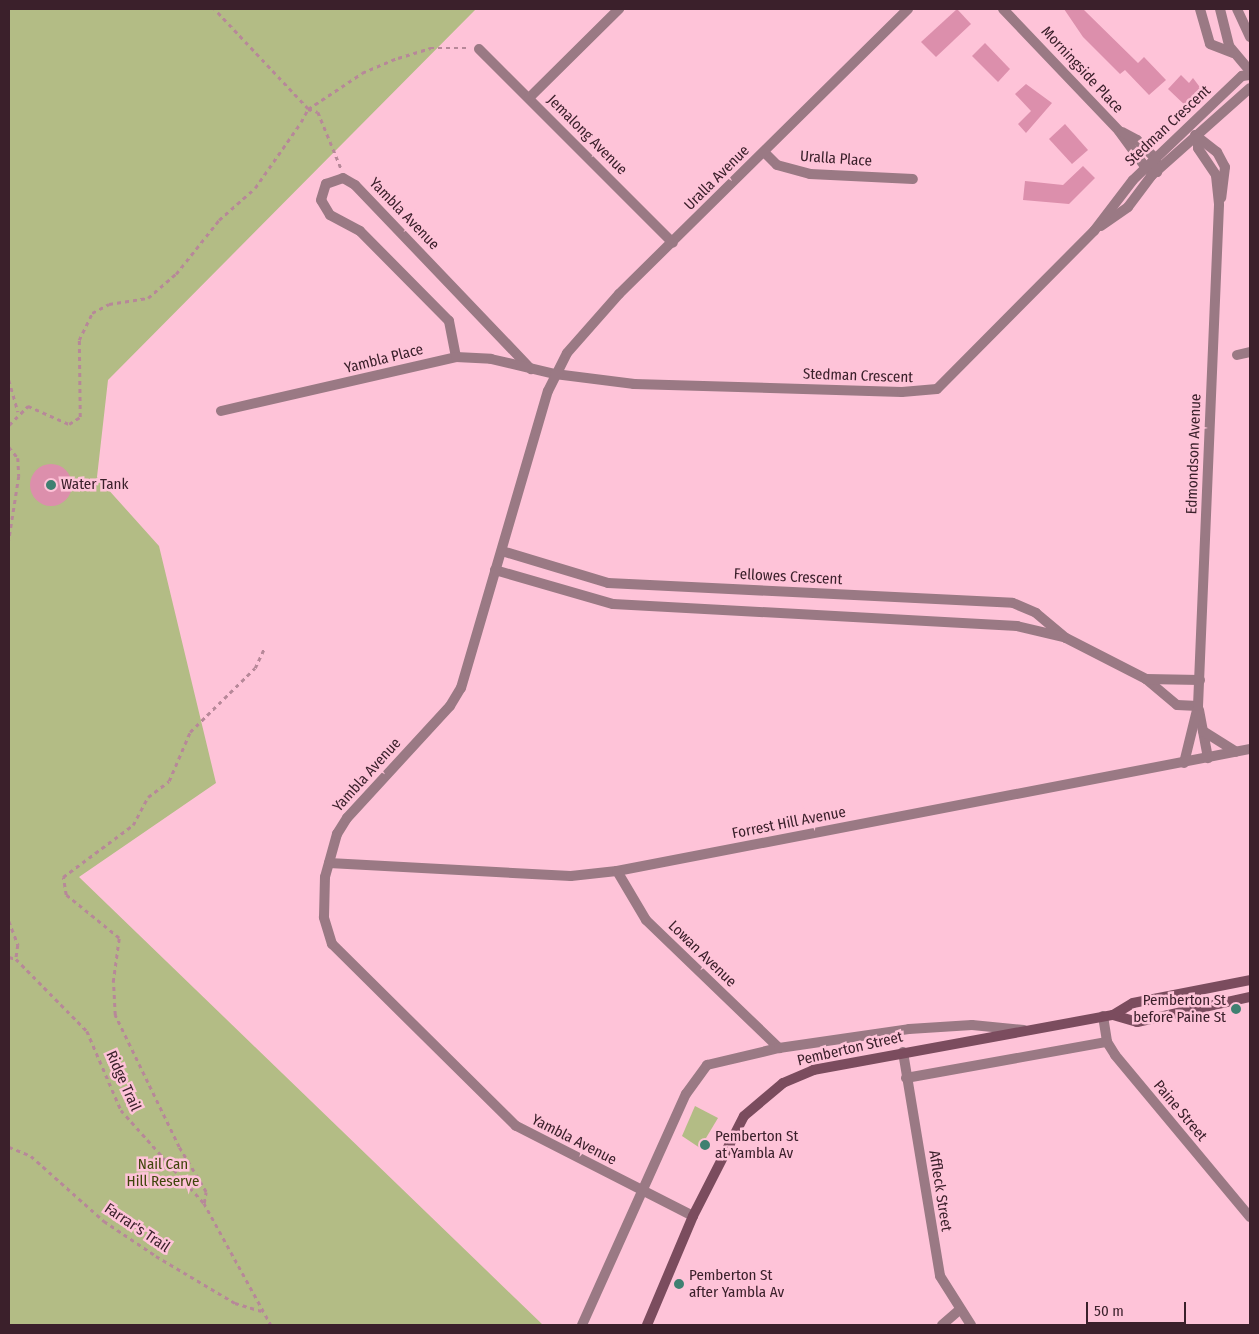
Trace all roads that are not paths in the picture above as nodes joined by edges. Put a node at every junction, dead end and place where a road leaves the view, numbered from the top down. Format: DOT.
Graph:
graph roads {
  1 [pos="619,9"];
  2 [pos="908,9"];
  3 [pos="1003,9"];
  4 [pos="1200,9"];
  5 [pos="1220,9"];
  6 [pos="1237,9"];
  7 [pos="1250,37"];
  8 [pos="479,49"];
  9 [pos="1233,53"];
  10 [pos="1250,71"];
  11 [pos="1250,75"];
  12 [pos="1250,88"];
  13 [pos="529,98"];
  14 [pos="1190,128"];
  15 [pos="1119,131"];
  16 [pos="1198,138"];
  17 [pos="764,152"];
  18 [pos="1156,159"];
  19 [pos="1146,168"];
  20 [pos="1157,172"];
  21 [pos="913,179"];
  22 [pos="1094,231"];
  23 [pos="673,243"];
  24 [pos="1250,352"];
  25 [pos="1238,355"];
  26 [pos="456,357"];
  27 [pos="531,369"];
  28 [pos="555,374"];
  29 [pos="221,411"];
  30 [pos="502,551"];
  31 [pos="495,570"];
  32 [pos="1066,638"];
  33 [pos="1146,679"];
  34 [pos="1200,680"];
  35 [pos="1198,706"];
  36 [pos="1203,731"];
  37 [pos="1250,749"];
  38 [pos="1236,752"];
  39 [pos="1208,758"];
  40 [pos="1184,764"];
  41 [pos="329,862"];
  42 [pos="617,871"];
  43 [pos="1250,980"];
  44 [pos="1250,997"];
  45 [pos="1108,1016"];
  46 [pos="1025,1030"];
  47 [pos="1107,1042"];
  48 [pos="779,1048"];
  49 [pos="903,1052"];
  50 [pos="906,1078"];
  51 [pos="642,1190"];
  52 [pos="693,1216"];
  53 [pos="1250,1217"];
  54 [pos="958,1310"];
  55 [pos="582,1325"];
  56 [pos="647,1325"];
  57 [pos="942,1325"];
  58 [pos="971,1325"];
  1 -- 13 [label="street"];
  2 -- 17 [label="street, Uralla Avenue"];
  3 -- 15 [label="street, Morningside Place"];
  4 -- 9 [label="street"];
  5 -- 9 [label="street"];
  6 -- 7 [label="street"];
  8 -- 13 [label="street, Jemalong Avenue"];
  9 -- 10 [label="street"];
  11 -- 14 [label="street, Stedman Crescent"];
  12 -- 16 [label="street, Stedman Crescent"];
  13 -- 23 [label="street, Jemalong Avenue"];
  14 -- 16 [label="street, Edmondson Avenue"];
  14 -- 18 [label="street, Stedman Crescent"];
  15 -- 18 [label="street, Morningside Place"];
  15 -- 19 [label="street, Morningside Place"];
  16 -- 20 [label="street, Stedman Crescent"];
  16 -- 34 [label="street, Edmondson Avenue"];
  17 -- 21 [label="street, Uralla Place"];
  17 -- 23 [label="street, Uralla Avenue"];
  18 -- 19 [label="street, Stedman Crescent"];
  18 -- 20 [label="street"];
  19 -- 20 [label="street"];
  19 -- 22 [label="street, Stedman Crescent"];
  20 -- 22 [label="street, Stedman Crescent"];
  22 -- 28 [label="street, Stedman Crescent"];
  23 -- 28 [label="street, Uralla Avenue"];
  24 -- 25 [label="street"];
  26 -- 27 [label="street, Yambla Place"];
  26 -- 27 [label="street, Yambla Avenue"];
  26 -- 29 [label="street, Yambla Place"];
  27 -- 28 [label="street, Yambla Place"];
  28 -- 30 [label="street, Yambla Avenue"];
  30 -- 31 [label="street, Yambla Avenue"];
  30 -- 32 [label="street, Fellowes Crescent"];
  31 -- 32 [label="street, Fellowes Crescent"];
  31 -- 41 [label="street, Yambla Avenue"];
  32 -- 33 [label="street, Fellowes Crescent"];
  33 -- 34 [label="street, Fellowes Crescent"];
  33 -- 35 [label="street, Fellowes Crescent"];
  34 -- 35 [label="street, Edmondson Avenue"];
  35 -- 36 [label="street, Edmondson Avenue"];
  35 -- 40 [label="street, Edmondson Avenue"];
  36 -- 38 [label="street"];
  36 -- 39 [label="street, Edmondson Avenue"];
  37 -- 38 [label="street, Forrest Hill Avenue"];
  38 -- 39 [label="street, Forrest Hill Avenue"];
  39 -- 40 [label="street, Forrest Hill Avenue"];
  40 -- 42 [label="street, Forrest Hill Avenue"];
  41 -- 42 [label="street, Forrest Hill Avenue"];
  41 -- 51 [label="street, Yambla Avenue"];
  42 -- 48 [label="street, Lowan Avenue"];
  43 -- 45 [label="main road, Pemberton Street"];
  44 -- 45 [label="main road, Pemberton Street"];
  45 -- 46 [label="main road, Pemberton Street"];
  45 -- 47 [label="street"];
  46 -- 48 [label="street, Pemberton Street"];
  46 -- 49 [label="main road, Pemberton Street"];
  47 -- 50 [label="street"];
  47 -- 53 [label="street, Paine Street"];
  48 -- 51 [label="street, Pemberton Street"];
  49 -- 50 [label="street, Affleck Street"];
  49 -- 52 [label="main road, Pemberton Street"];
  50 -- 54 [label="street, Affleck Street"];
  51 -- 52 [label="street, Yambla Avenue"];
  51 -- 55 [label="street, Pemberton Street"];
  52 -- 56 [label="main road, Pemberton Street"];
  54 -- 57 [label="street"];
  54 -- 58 [label="street, Affleck Street"];
}
